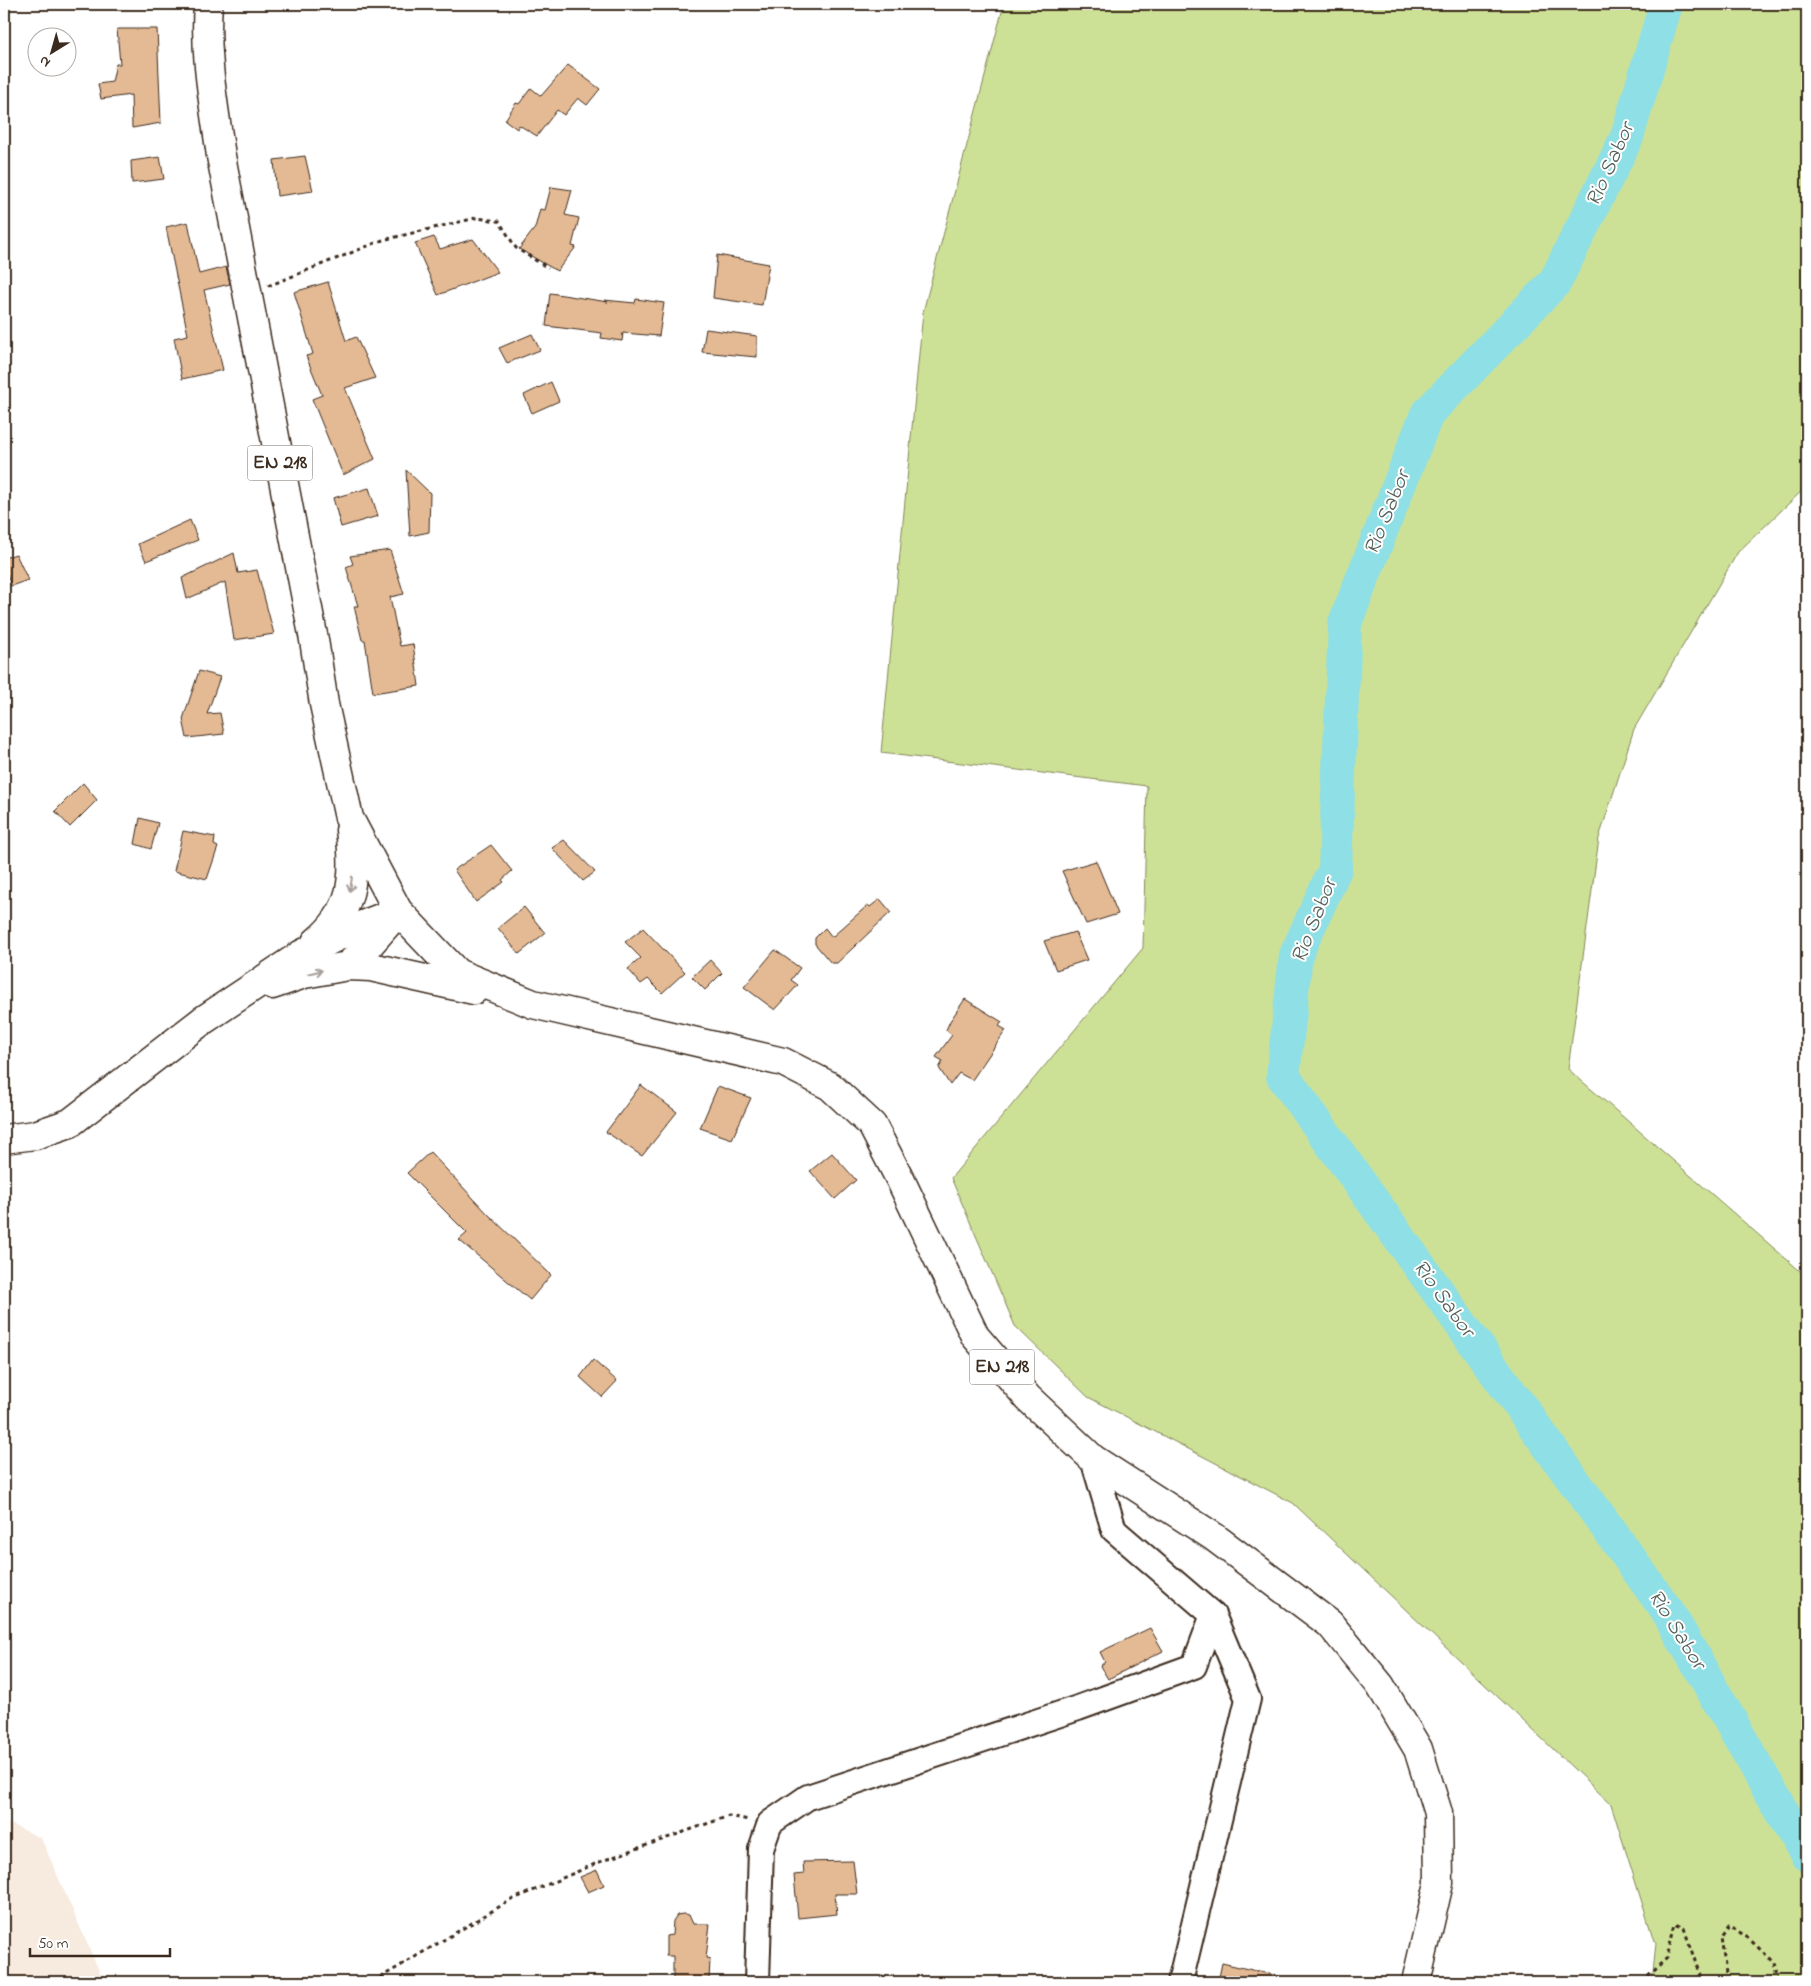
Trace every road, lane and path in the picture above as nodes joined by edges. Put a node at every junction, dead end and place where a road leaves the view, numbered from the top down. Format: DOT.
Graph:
graph roads {
  1 [pos="208,4"];
  2 [pos="548,268"];
  3 [pos="247,295"];
  4 [pos="349,818"];
  5 [pos="398,911"];
  6 [pos="302,954"];
  7 [pos="348,966"];
  8 [pos="533,1004"];
  9 [pos="221,1008"];
  10 [pos="4,1139"];
  11 [pos="1093,1459"];
  12 [pos="1213,1615"];
  13 [pos="770,1823"];
  14 [pos="374,1982"];
  15 [pos="757,1982"];
  16 [pos="1180,1982"];
  17 [pos="1416,1982"];
  18 [pos="1641,1982"];
  19 [pos="1702,1982"];
  20 [pos="1727,1982"];
  21 [pos="1779,1982"];
  1 -- 3 [label="main road, EN 218"];
  2 -- 3 [label="path"];
  3 -- 4 [label="main road, EN 218"];
  4 -- 5 [label="main road, EN 218"];
  4 -- 6 [label="main road, one-way"];
  5 -- 6 [label="main road"];
  5 -- 7 [label="main road"];
  5 -- 8 [label="main road, EN 218"];
  6 -- 9 [label="main road"];
  7 -- 8 [label="main road"];
  9 -- 7 [label="main road, one-way"];
  8 -- 11 [label="main road, EN 218"];
  9 -- 10 [label="main road"];
  11 -- 12 [label="street"];
  11 -- 17 [label="main road, EN 218"];
  12 -- 13 [label="street"];
  12 -- 16 [label="street"];
  13 -- 14 [label="path"];
  13 -- 15 [label="street"];
  18 -- 19 [label="path"];
  20 -- 21 [label="path"];
}
